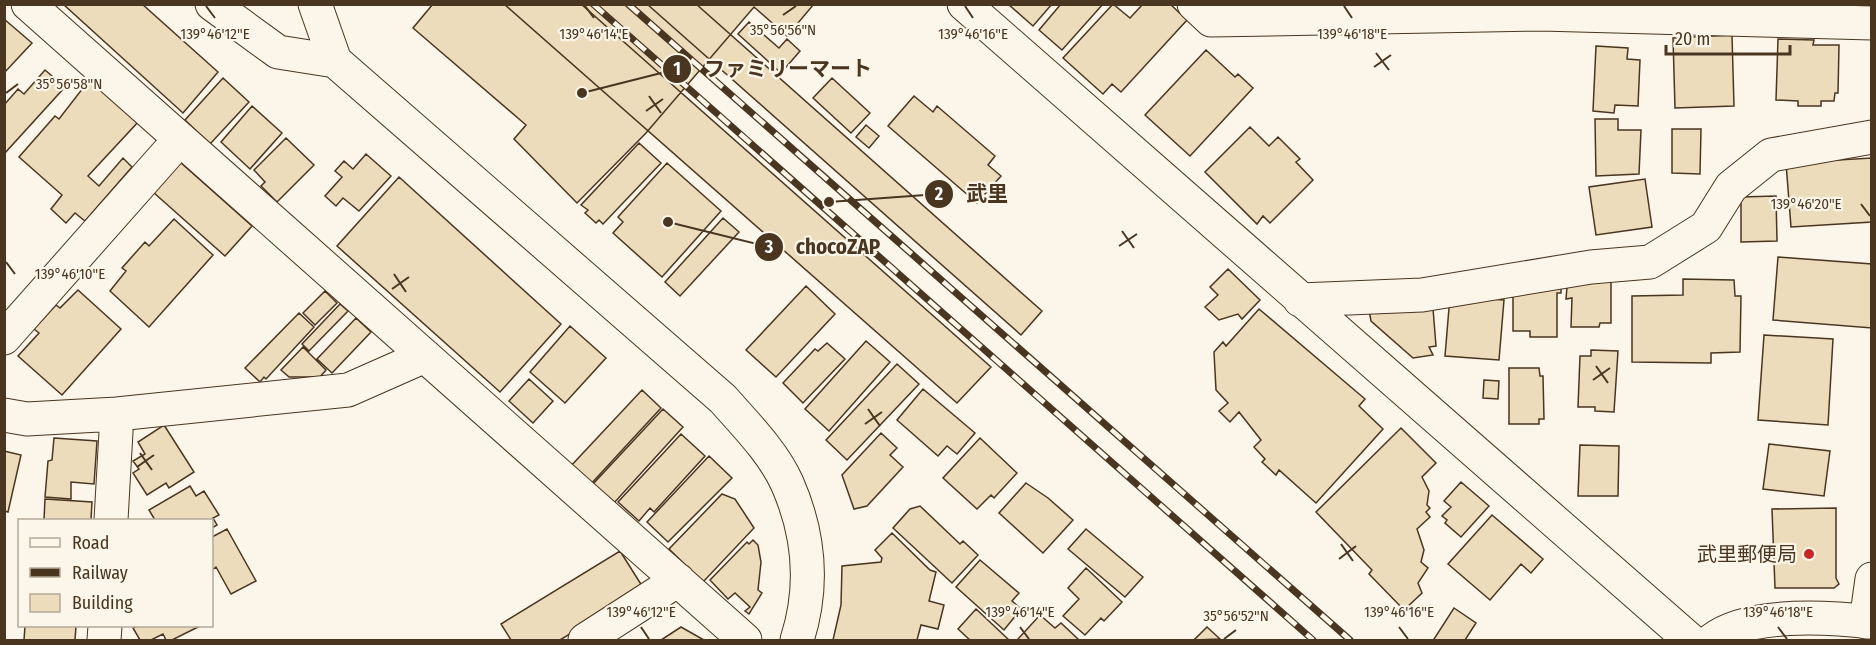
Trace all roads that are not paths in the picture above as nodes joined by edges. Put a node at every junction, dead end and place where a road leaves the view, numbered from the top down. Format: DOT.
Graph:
graph roads {
  1 [pos="28,4"];
  2 [pos="212,4"];
  3 [pos="315,4"];
  4 [pos="964,4"];
  5 [pos="1194,4"];
  6 [pos="1872,22"];
  7 [pos="335,61"];
  8 [pos="1872,136"];
  9 [pos="180,139"];
  10 [pos="1299,300"];
  11 [pos="4,338"];
  12 [pos="425,356"];
  13 [pos="117,414"];
  14 [pos="4,415"];
  15 [pos="111,519"];
  16 [pos="1872,579"];
  17 [pos="678,580"];
  18 [pos="1869,622"];
  19 [pos="585,640"];
  20 [pos="745,640"];
  21 [pos="797,640"];
  22 [pos="1690,640"];
  23 [pos="1712,640"];
  1 -- 9 [label="street"];
  2 -- 7 [label="street"];
  3 -- 7 [label="street"];
  4 -- 10 [label="street"];
  5 -- 6 [label="street"];
  7 -- 21 [label="street"];
  8 -- 10 [label="street"];
  9 -- 11 [label="street"];
  9 -- 12 [label="street"];
  10 -- 22 [label="street"];
  12 -- 13 [label="street"];
  12 -- 17 [label="street"];
  13 -- 14 [label="street"];
  13 -- 15 [label="street"];
  16 -- 18 [label="street"];
  17 -- 19 [label="street"];
  17 -- 20 [label="street"];
  18 -- 23 [label="street"];
}
